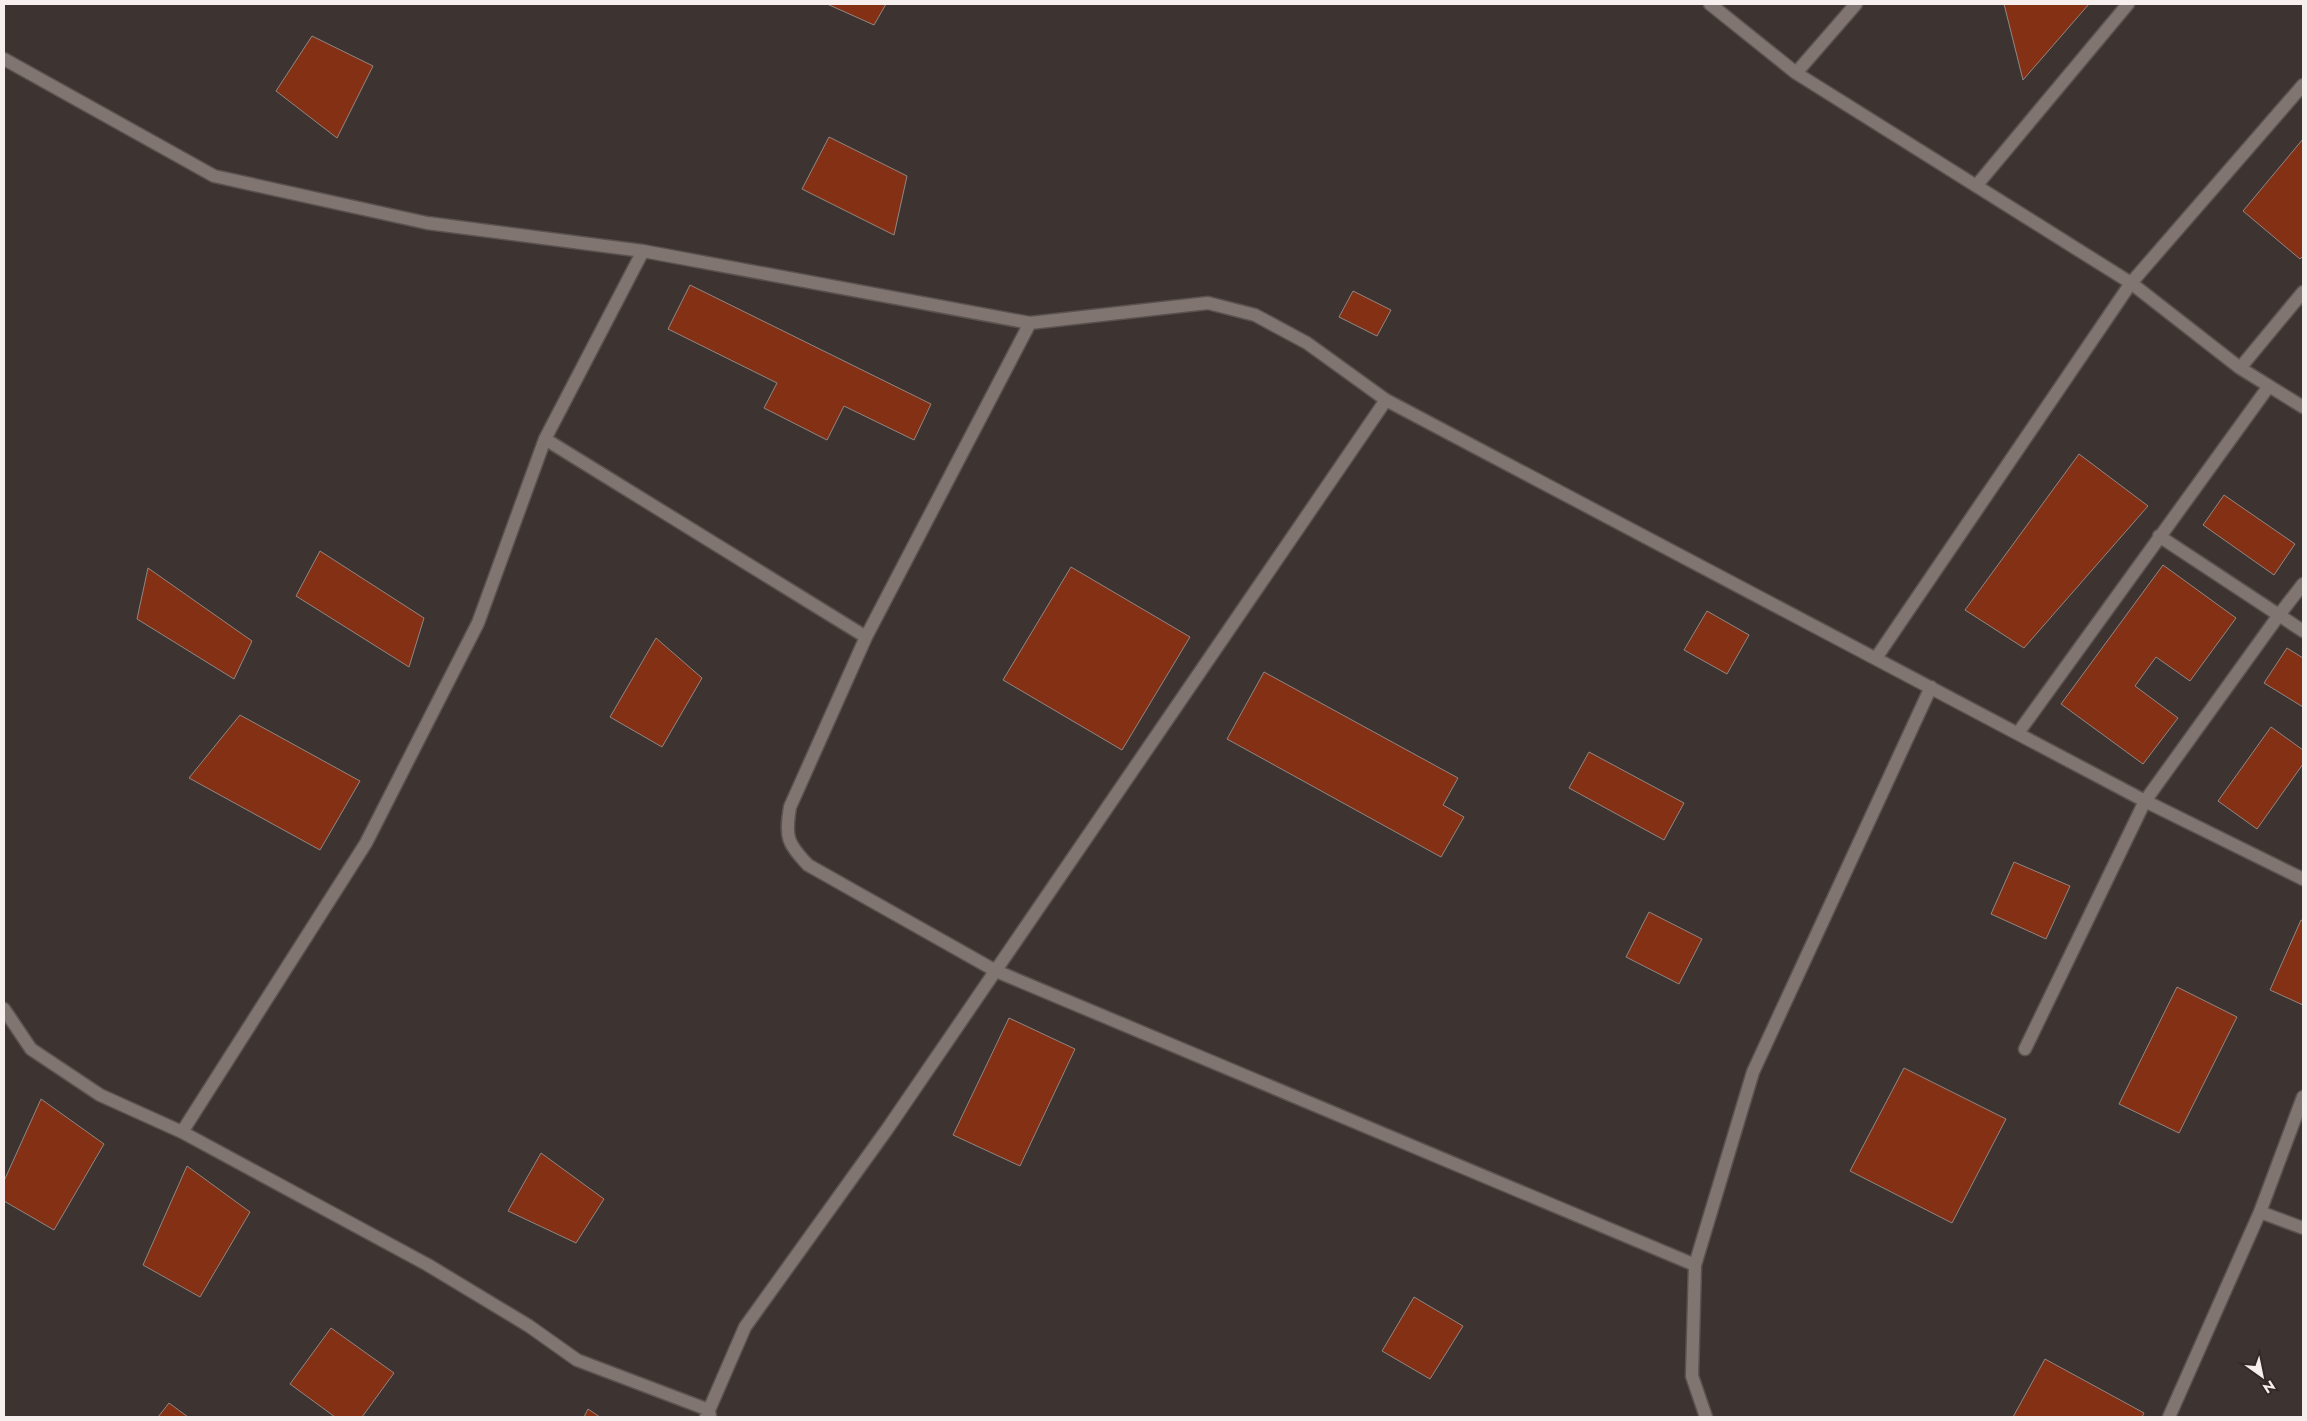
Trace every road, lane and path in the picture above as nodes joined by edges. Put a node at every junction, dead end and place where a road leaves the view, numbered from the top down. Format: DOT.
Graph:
graph roads {
  1 [pos="1710,4"];
  2 [pos="1856,4"];
  3 [pos="2128,4"];
  4 [pos="4,59"];
  5 [pos="1796,73"];
  6 [pos="2303,85"];
  7 [pos="1976,186"];
  8 [pos="643,251"];
  9 [pos="2131,283"];
  10 [pos="2303,292"];
  11 [pos="1030,323"];
  12 [pos="2240,368"];
  13 [pos="2269,386"];
  14 [pos="1386,400"];
  15 [pos="2303,407"];
  16 [pos="545,439"];
  17 [pos="2159,536"];
  18 [pos="2303,584"];
  19 [pos="2279,615"];
  20 [pos="2303,631"];
  21 [pos="866,637"];
  22 [pos="1876,658"];
  23 [pos="1931,687"];
  24 [pos="2018,733"];
  25 [pos="2145,801"];
  26 [pos="2303,879"];
  27 [pos="996,970"];
  28 [pos="4,1009"];
  29 [pos="2025,1049"];
  30 [pos="2303,1097"];
  31 [pos="182,1132"];
  32 [pos="2260,1212"];
  33 [pos="2303,1228"];
  34 [pos="1695,1266"];
  35 [pos="708,1415"];
  36 [pos="1706,1417"];
  37 [pos="2170,1417"];
  1 -- 5 [label="street"];
  2 -- 5 [label="street"];
  3 -- 7 [label="street"];
  4 -- 8 [label="street"];
  5 -- 7 [label="street"];
  6 -- 9 [label="street"];
  7 -- 9 [label="street"];
  8 -- 11 [label="street"];
  8 -- 16 [label="street"];
  9 -- 12 [label="street"];
  9 -- 22 [label="street"];
  10 -- 12 [label="street"];
  11 -- 14 [label="street"];
  11 -- 21 [label="street"];
  12 -- 13 [label="street"];
  13 -- 15 [label="street"];
  13 -- 17 [label="street"];
  14 -- 22 [label="street"];
  14 -- 27 [label="street"];
  16 -- 21 [label="street"];
  16 -- 31 [label="street"];
  17 -- 19 [label="street"];
  17 -- 24 [label="street"];
  18 -- 19 [label="street"];
  19 -- 20 [label="street"];
  19 -- 25 [label="street"];
  21 -- 27 [label="street"];
  22 -- 23 [label="street"];
  23 -- 24 [label="street"];
  23 -- 34 [label="street"];
  24 -- 25 [label="street"];
  25 -- 26 [label="street"];
  25 -- 29 [label="street"];
  27 -- 34 [label="street"];
  27 -- 35 [label="street"];
  28 -- 31 [label="street"];
  30 -- 32 [label="street"];
  31 -- 35 [label="street"];
  32 -- 33 [label="street"];
  32 -- 37 [label="street"];
  34 -- 36 [label="street"];
}
